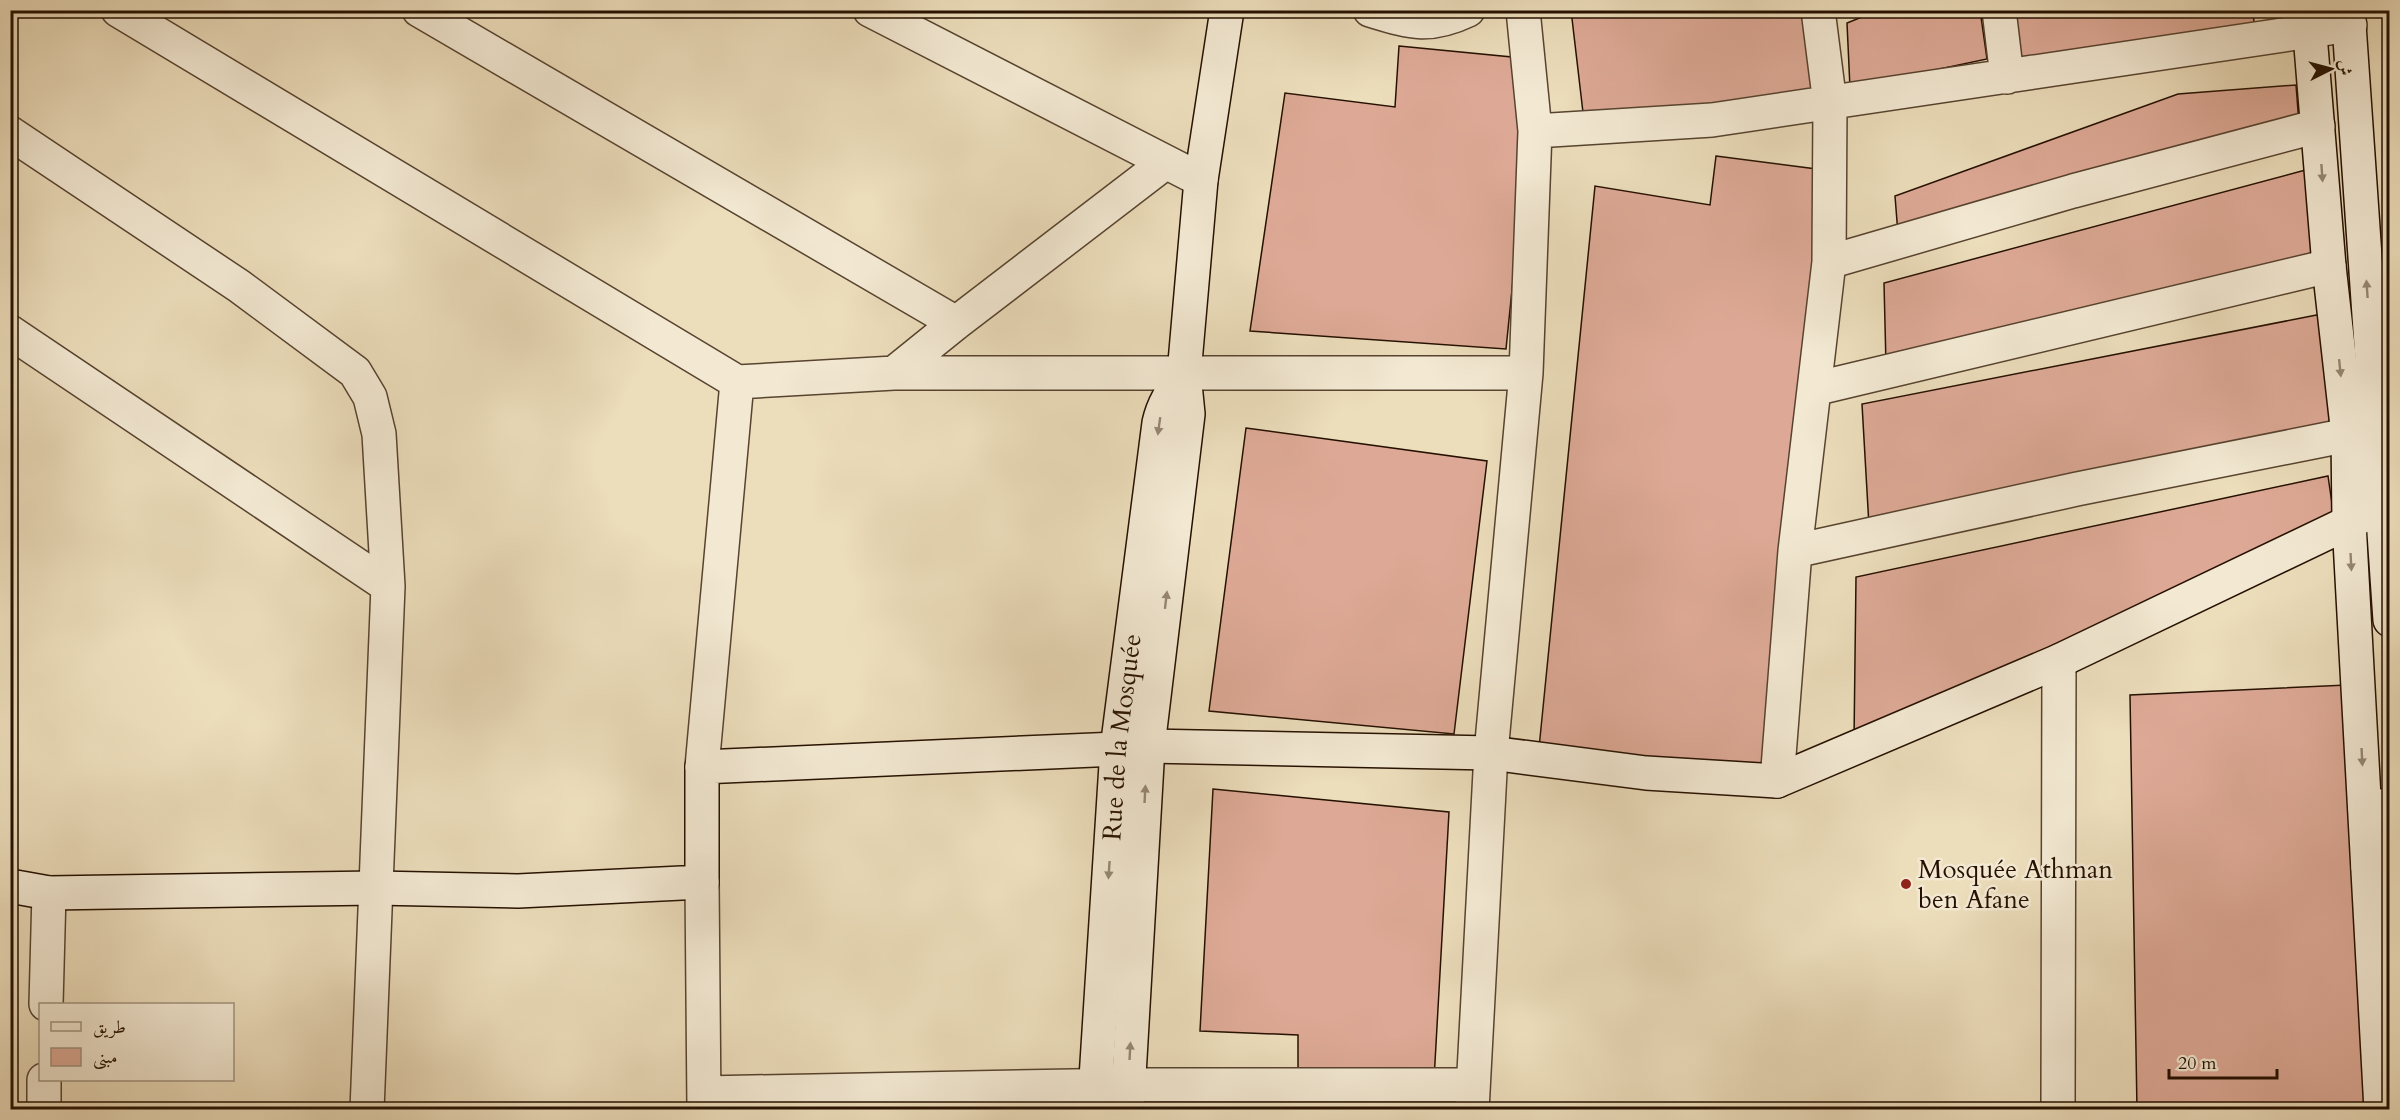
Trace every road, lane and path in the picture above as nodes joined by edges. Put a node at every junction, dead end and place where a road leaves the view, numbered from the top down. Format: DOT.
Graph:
graph roads {
  1 [pos="118,10"];
  2 [pos="419,10"];
  3 [pos="870,10"];
  4 [pos="1227,10"];
  5 [pos="1370,10"];
  6 [pos="1468,10"];
  7 [pos="1523,10"];
  8 [pos="1818,10"];
  9 [pos="1999,10"];
  10 [pos="2349,18"];
  11 [pos="2309,21"];
  12 [pos="2007,77"];
  13 [pos="1830,104"];
  14 [pos="2318,126"];
  15 [pos="1535,131"];
  16 [pos="10,134"];
  17 [pos="1166,162"];
  18 [pos="1201,180"];
  19 [pos="1829,262"];
  20 [pos="2329,266"];
  21 [pos="956,323"];
  22 [pos="10,332"];
  23 [pos="894,373"];
  24 [pos="1526,373"];
  25 [pos="1184,374"];
  26 [pos="737,381"];
  27 [pos="1814,389"];
  28 [pos="2348,435"];
  29 [pos="2381,507"];
  30 [pos="2349,522"];
  31 [pos="1796,551"];
  32 [pos="388,586"];
  33 [pos="2390,620"];
  34 [pos="2059,661"];
  35 [pos="1132,747"];
  36 [pos="1491,753"];
  37 [pos="702,767"];
  38 [pos="1777,781"];
  39 [pos="2377,806"];
  40 [pos="2379,865"];
  41 [pos="702,882"];
  42 [pos="10,886"];
  43 [pos="376,888"];
  44 [pos="49,893"];
  45 [pos="46,1003"];
  46 [pos="44,1081"];
  47 [pos="1128,1097"];
  48 [pos="1472,1097"];
  49 [pos="1094,1098"];
  50 [pos="704,1102"];
  51 [pos="44,1110"];
  52 [pos="367,1110"];
  53 [pos="2058,1110"];
  54 [pos="2381,1110"];
  1 -- 26 [label="street"];
  2 -- 21 [label="street"];
  3 -- 17 [label="street"];
  4 -- 18 [label="street"];
  5 -- 6 [label="street"];
  7 -- 15 [label="street"];
  8 -- 13 [label="street"];
  9 -- 12 [label="street"];
  10 -- 11 [label="street"];
  29 -- 10 [label="street, one-way"];
  11 -- 12 [label="street"];
  11 -- 14 [label="street"];
  12 -- 13 [label="street"];
  13 -- 15 [label="street"];
  13 -- 19 [label="street"];
  14 -- 19 [label="street"];
  14 -- 20 [label="street, one-way"];
  15 -- 24 [label="street"];
  16 -- 32 [label="street"];
  17 -- 18 [label="street"];
  17 -- 21 [label="street"];
  18 -- 25 [label="street"];
  19 -- 27 [label="street"];
  20 -- 27 [label="street"];
  20 -- 28 [label="street, one-way"];
  21 -- 23 [label="street"];
  22 -- 32 [label="street"];
  23 -- 25 [label="street"];
  23 -- 26 [label="street"];
  24 -- 25 [label="street"];
  24 -- 36 [label="street"];
  25 -- 35 [label="street, Rue de la Mosquée"];
  26 -- 37 [label="street"];
  27 -- 31 [label="street"];
  28 -- 30 [label="street"];
  28 -- 31 [label="street"];
  29 -- 30 [label="street"];
  29 -- 33 [label="street"];
  30 -- 34 [label="street"];
  30 -- 39 [label="street, one-way"];
  31 -- 38 [label="street"];
  32 -- 43 [label="street"];
  34 -- 38 [label="street"];
  34 -- 53 [label="street"];
  35 -- 36 [label="street"];
  35 -- 37 [label="street"];
  47 -- 35 [label="street, one-way"];
  35 -- 49 [label="street, Rue de la Mosquée, one-way"];
  36 -- 38 [label="street"];
  36 -- 48 [label="street"];
  37 -- 41 [label="street"];
  39 -- 40 [label="street"];
  40 -- 54 [label="street"];
  41 -- 43 [label="street"];
  41 -- 50 [label="street"];
  42 -- 44 [label="street"];
  43 -- 44 [label="street"];
  43 -- 52 [label="street"];
  44 -- 45 [label="street"];
  46 -- 51 [label="street"];
  47 -- 48 [label="street"];
  47 -- 49 [label="street"];
  49 -- 50 [label="street"];
}
